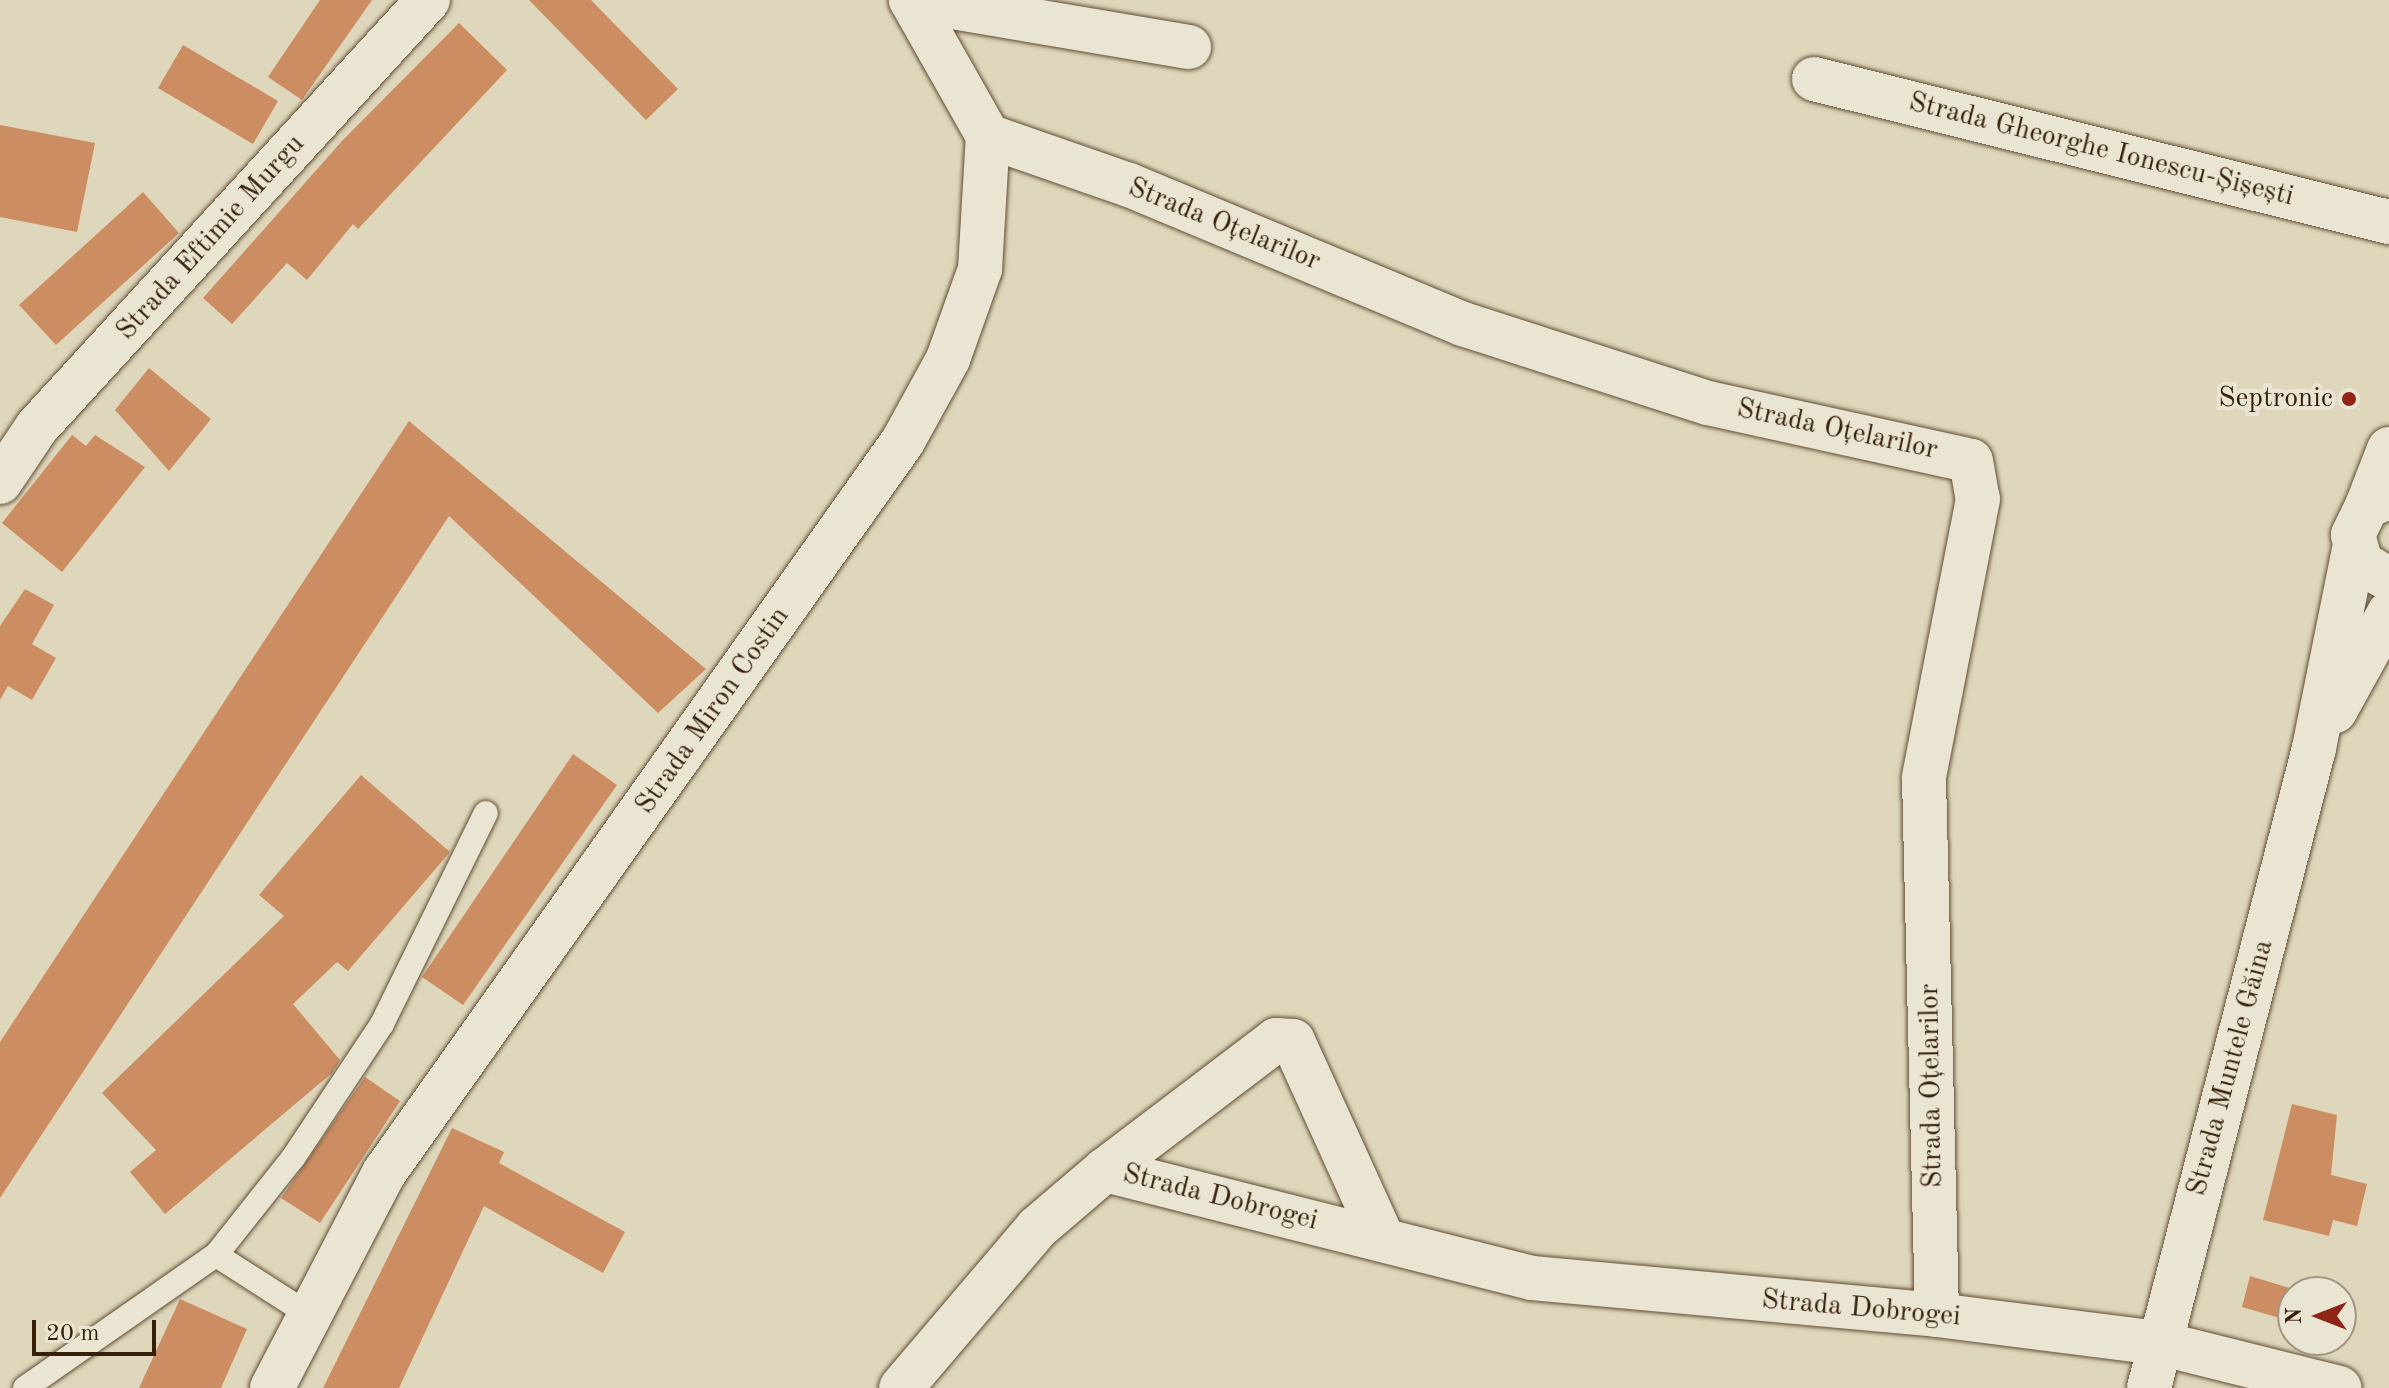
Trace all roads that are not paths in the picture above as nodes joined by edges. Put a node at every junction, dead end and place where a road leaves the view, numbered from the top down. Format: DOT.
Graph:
graph roads {
  1 [pos="428,0"];
  2 [pos="911,0"];
  3 [pos="1189,47"];
  4 [pos="1814,79"];
  5 [pos="988,136"];
  6 [pos="2389,222"];
  7 [pos="2389,449"];
  8 [pos="0,482"];
  9 [pos="2378,502"];
  10 [pos="2354,549"];
  11 [pos="2389,579"];
  12 [pos="2389,613"];
  13 [pos="2314,748"];
  14 [pos="486,813"];
  15 [pos="1105,1170"];
  16 [pos="1382,1237"];
  17 [pos="216,1255"];
  18 [pos="310,1315"];
  19 [pos="1937,1315"];
  20 [pos="2159,1343"];
  21 [pos="25,1388"];
  22 [pos="272,1388"];
  23 [pos="901,1388"];
  24 [pos="2149,1388"];
  25 [pos="2339,1388"];
  1 -- 8 [label="street, Strada Eftimie Murgu"];
  2 -- 3 [label="street"];
  2 -- 5 [label="street"];
  4 -- 6 [label="street, Strada Gheorghe Ionescu-Șișești"];
  5 -- 18 [label="street, Strada Miron Costin"];
  5 -- 19 [label="street, Strada Oțelarilor"];
  7 -- 9 [label="street, Strada Muntele Găina"];
  9 -- 10 [label="street, Strada Muntele Găina"];
  10 -- 11 [label="street"];
  10 -- 13 [label="street, Strada Muntele Găina"];
  12 -- 13 [label="street, Strada Muntele Găina"];
  13 -- 20 [label="street, Strada Muntele Găina"];
  14 -- 17 [label="lane"];
  15 -- 16 [label="street, Strada Dobrogei"];
  15 -- 16 [label="street, Strada Dobrogei"];
  15 -- 23 [label="street, Strada Dobrogei"];
  16 -- 19 [label="street, Strada Dobrogei"];
  17 -- 18 [label="lane"];
  17 -- 21 [label="lane"];
  18 -- 22 [label="street, Strada Miron Costin"];
  19 -- 20 [label="street, Strada Dobrogei"];
  20 -- 24 [label="street, Strada Muntele Găina"];
  20 -- 25 [label="street, Strada Dobrogei"];
}
